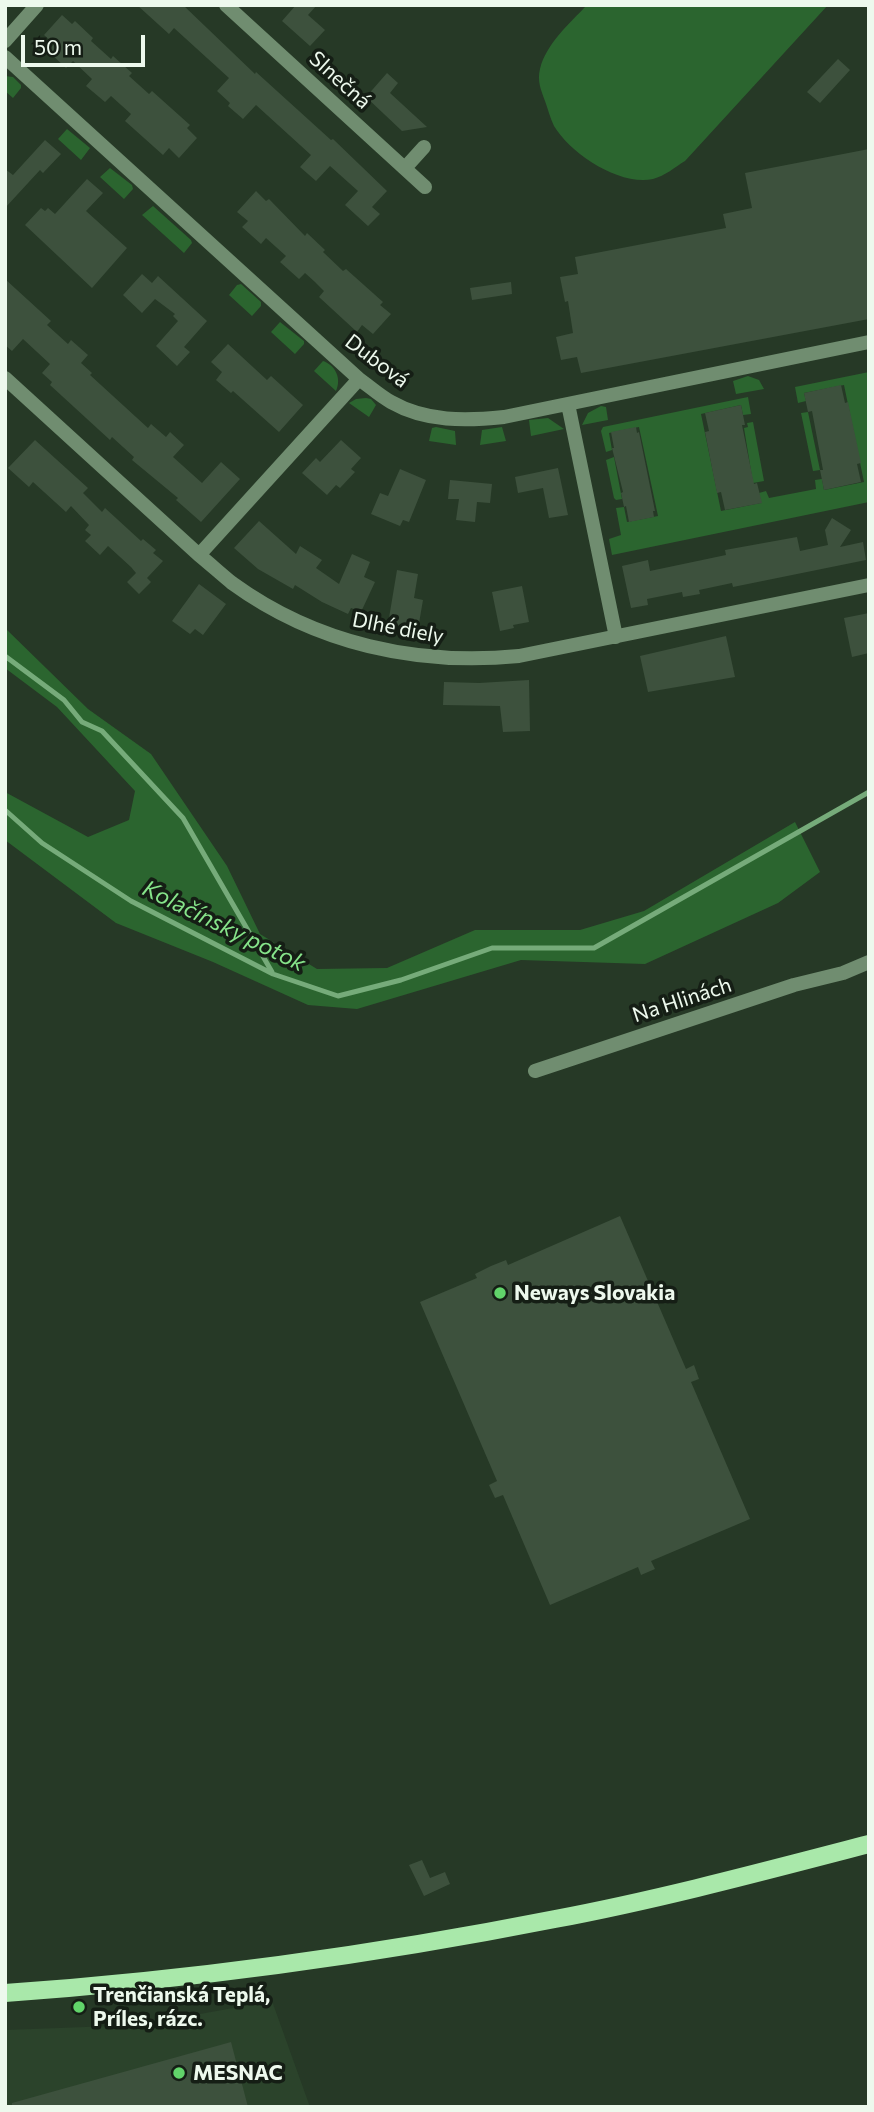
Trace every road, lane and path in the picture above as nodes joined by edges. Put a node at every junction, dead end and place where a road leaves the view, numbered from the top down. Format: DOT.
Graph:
graph roads {
  1 [pos="37,5"];
  2 [pos="226,5"];
  3 [pos="5,41"];
  4 [pos="5,57"];
  5 [pos="424,147"];
  6 [pos="405,168"];
  7 [pos="425,187"];
  8 [pos="869,342"];
  9 [pos="5,378"];
  10 [pos="359,379"];
  11 [pos="568,404"];
  12 [pos="199,555"];
  13 [pos="869,585"];
  14 [pos="616,637"];
  15 [pos="869,962"];
  16 [pos="843,973"];
  17 [pos="869,974"];
  18 [pos="535,1071"];
  19 [pos="869,1844"];
  20 [pos="5,1993"];
  1 -- 3 [label="street"];
  2 -- 6 [label="street, Slnečná"];
  4 -- 10 [label="street, Dubová"];
  5 -- 6 [label="street"];
  6 -- 7 [label="street, Slnečná"];
  8 -- 11 [label="street, Dubová"];
  9 -- 12 [label="street, Dlhé diely"];
  10 -- 11 [label="street, Dubová"];
  10 -- 12 [label="street"];
  11 -- 14 [label="street"];
  12 -- 14 [label="street, Dlhé diely"];
  13 -- 14 [label="street, Dlhé diely"];
  15 -- 16 [label="street, Na Hlinách"];
  16 -- 17 [label="street, Na Hlinách"];
  16 -- 18 [label="street, Na Hlinách"];
  19 -- 20 [label="main road"];
}
